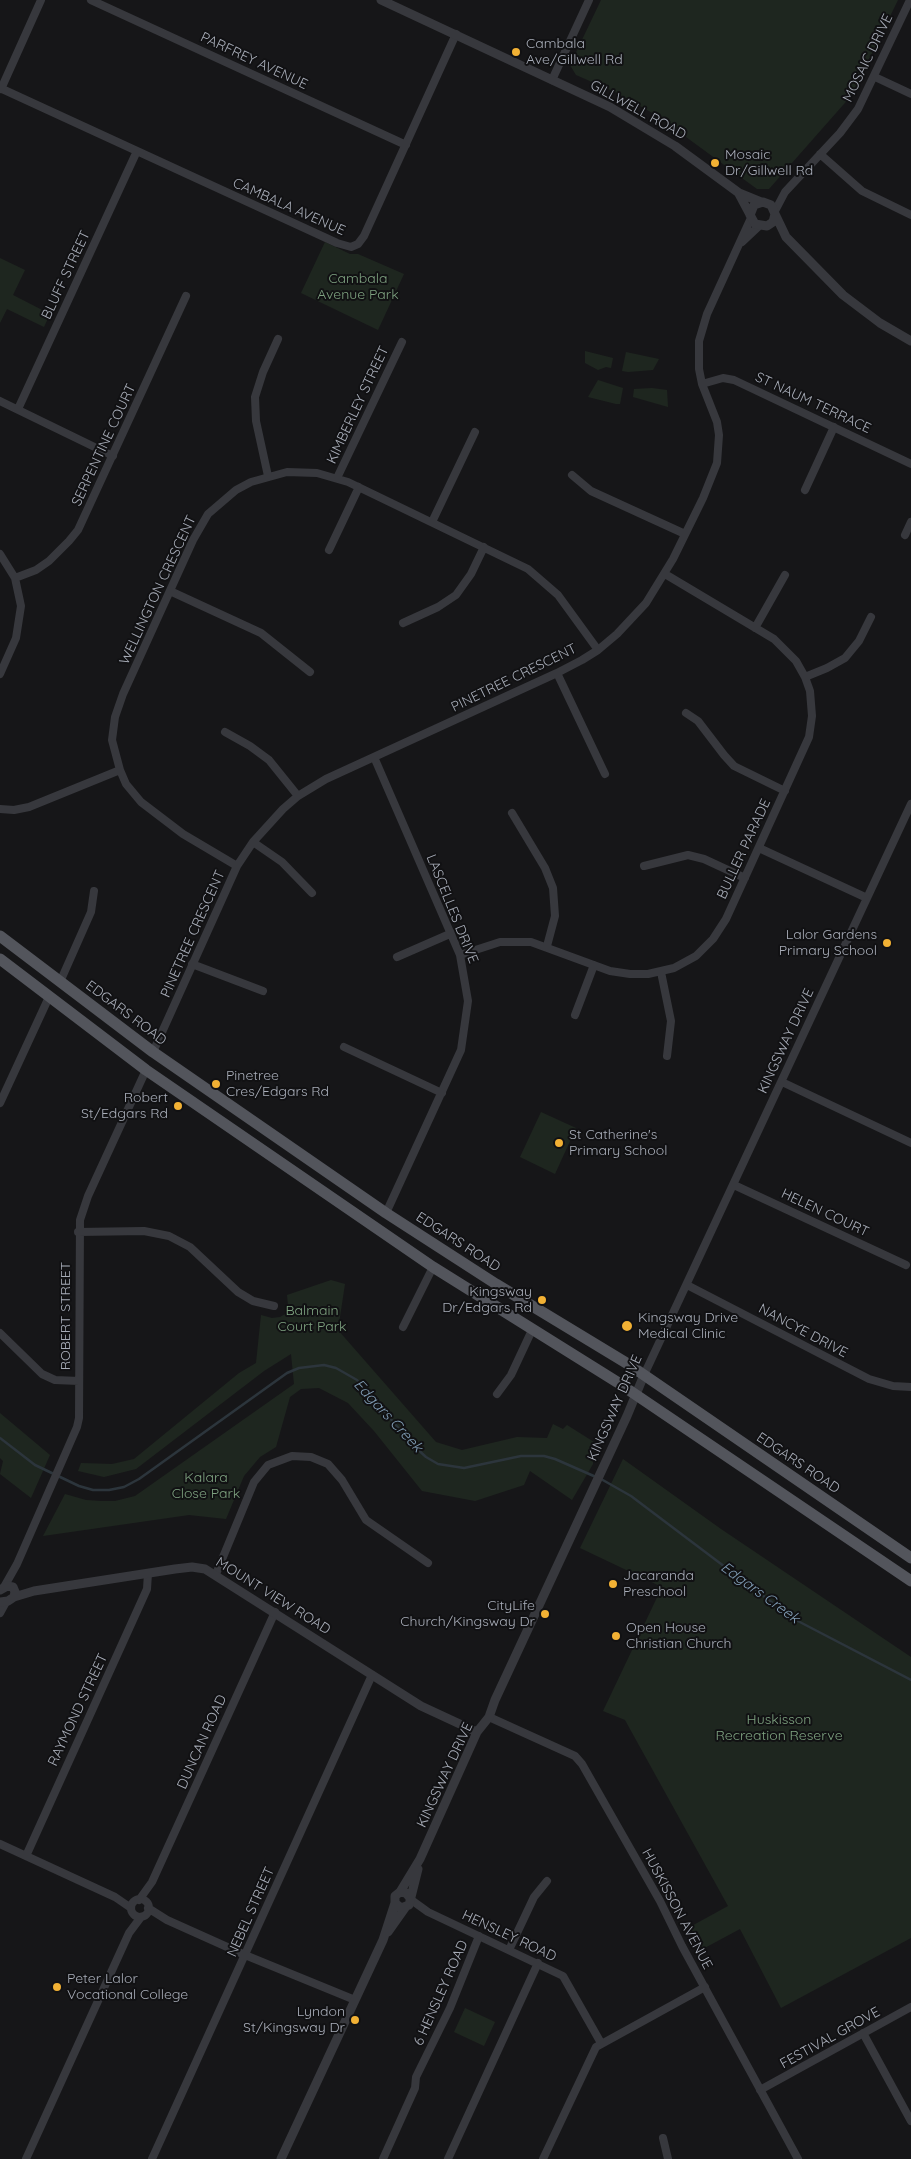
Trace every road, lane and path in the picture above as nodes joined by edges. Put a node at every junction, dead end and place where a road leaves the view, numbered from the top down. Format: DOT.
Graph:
graph roads {
  1 [pos="41,0"];
  2 [pos="91,0"];
  3 [pos="381,0"];
  4 [pos="589,0"];
  5 [pos="910,0"];
  6 [pos="456,34"];
  7 [pos="874,77"];
  8 [pos="552,80"];
  9 [pos="0,88"];
  10 [pos="911,94"];
  11 [pos="406,145"];
  12 [pos="137,151"];
  13 [pos="820,154"];
  14 [pos="785,192"];
  15 [pos="739,193"];
  16 [pos="763,202"];
  17 [pos="775,213"];
  18 [pos="911,215"];
  19 [pos="751,216"];
  20 [pos="761,227"];
  21 [pos="786,237"];
  22 [pos="740,244"];
  23 [pos="186,296"];
  24 [pos="278,338"];
  25 [pos="911,341"];
  26 [pos="402,342"];
  27 [pos="702,384"];
  28 [pos="0,401"];
  29 [pos="18,409"];
  30 [pos="834,427"];
  31 [pos="475,432"];
  32 [pos="113,456"];
  33 [pos="911,464"];
  34 [pos="572,475"];
  35 [pos="268,476"];
  36 [pos="337,478"];
  37 [pos="359,487"];
  38 [pos="805,490"];
  39 [pos="432,522"];
  40 [pos="911,522"];
  41 [pos="685,534"];
  42 [pos="905,535"];
  43 [pos="484,547"];
  44 [pos="329,550"];
  45 [pos="0,554"];
  46 [pos="665,574"];
  47 [pos="785,575"];
  48 [pos="15,578"];
  49 [pos="170,591"];
  50 [pos="872,617"];
  51 [pos="403,622"];
  52 [pos="755,628"];
  53 [pos="598,650"];
  54 [pos="1,671"];
  55 [pos="310,672"];
  56 [pos="557,674"];
  57 [pos="805,677"];
  58 [pos="686,713"];
  59 [pos="225,732"];
  60 [pos="374,757"];
  61 [pos="120,770"];
  62 [pos="605,774"];
  63 [pos="785,791"];
  64 [pos="298,796"];
  65 [pos="911,804"];
  66 [pos="0,809"];
  67 [pos="512,813"];
  68 [pos="253,842"];
  69 [pos="759,848"];
  70 [pos="237,866"];
  71 [pos="644,866"];
  72 [pos="744,878"];
  73 [pos="94,891"];
  74 [pos="312,894"];
  75 [pos="867,898"];
  76 [pos="452,933"];
  77 [pos="0,936"];
  78 [pos="546,946"];
  79 [pos="460,955"];
  80 [pos="397,957"];
  81 [pos="0,959"];
  82 [pos="192,964"];
  83 [pos="594,965"];
  84 [pos="661,972"];
  85 [pos="60,982"];
  86 [pos="263,991"];
  87 [pos="49,996"];
  88 [pos="575,1015"];
  89 [pos="344,1047"];
  90 [pos="153,1052"];
  91 [pos="667,1056"];
  92 [pos="146,1070"];
  93 [pos="782,1082"];
  94 [pos="442,1093"];
  95 [pos="0,1103"];
  96 [pos="273,1135"];
  97 [pos="911,1143"];
  98 [pos="263,1151"];
  99 [pos="734,1185"];
  100 [pos="386,1213"];
  101 [pos="78,1232"];
  102 [pos="906,1265"];
  103 [pos="433,1267"];
  104 [pos="496,1284"];
  105 [pos="688,1285"];
  106 [pos="486,1300"];
  107 [pos="274,1306"];
  108 [pos="403,1327"];
  109 [pos="533,1328"];
  110 [pos="0,1333"];
  111 [pos="644,1375"];
  112 [pos="79,1381"];
  113 [pos="911,1387"];
  114 [pos="496,1394"];
  115 [pos="636,1395"];
  116 [pos="911,1558"];
  117 [pos="428,1563"];
  118 [pos="148,1573"];
  119 [pos="216,1574"];
  120 [pos="911,1580"];
  121 [pos="7,1593"];
  122 [pos="275,1612"];
  123 [pos="0,1613"];
  124 [pos="372,1675"];
  125 [pos="489,1717"];
  126 [pos="477,1732"];
  127 [pos="0,1844"];
  128 [pos="26,1856"];
  129 [pos="420,1859"];
  130 [pos="152,1882"];
  131 [pos="547,1882"];
  132 [pos="400,1892"];
  133 [pos="115,1897"];
  134 [pos="137,1900"];
  135 [pos="394,1903"];
  136 [pos="408,1903"];
  137 [pos="148,1906"];
  138 [pos="132,1910"];
  139 [pos="142,1916"];
  140 [pos="167,1920"];
  141 [pos="129,1933"];
  142 [pos="479,1936"];
  143 [pos="383,1940"];
  144 [pos="509,1950"];
  145 [pos="245,1955"];
  146 [pos="538,1963"];
  147 [pos="705,1987"];
  148 [pos="355,2000"];
  149 [pos="911,2007"];
  150 [pos="864,2033"];
  151 [pos="601,2043"];
  152 [pos="760,2090"];
  153 [pos="911,2121"];
  154 [pos="663,2138"];
  155 [pos="26,2159"];
  156 [pos="152,2159"];
  157 [pos="281,2159"];
  158 [pos="383,2159"];
  159 [pos="448,2159"];
  160 [pos="543,2159"];
  161 [pos="668,2159"];
  162 [pos="798,2159"];
  1 -- 9 [label="street"];
  2 -- 11 [label="street, PARFREY AVENUE"];
  3 -- 6 [label="street, GILLWELL ROAD"];
  4 -- 8 [label="street"];
  5 -- 7 [label="street, MOSAIC DRIVE"];
  6 -- 8 [label="street, GILLWELL ROAD"];
  6 -- 11 [label="street, CAMBALA AVENUE"];
  7 -- 10 [label="street"];
  7 -- 13 [label="street, MOSAIC DRIVE"];
  8 -- 15 [label="street, GILLWELL ROAD"];
  9 -- 12 [label="street, CAMBALA AVENUE"];
  11 -- 12 [label="street, CAMBALA AVENUE"];
  12 -- 29 [label="street, BLUFF STREET"];
  13 -- 14 [label="street, MOSAIC DRIVE"];
  13 -- 18 [label="street"];
  14 -- 16 [label="street, MOSAIC DRIVE"];
  14 -- 17 [label="street, MOSAIC DRIVE"];
  15 -- 16 [label="street, GILLWELL ROAD"];
  15 -- 19 [label="street, GILLWELL ROAD"];
  16 -- 17 [label="street"];
  16 -- 19 [label="street"];
  17 -- 20 [label="street"];
  17 -- 21 [label="street"];
  19 -- 20 [label="street"];
  19 -- 22 [label="street, PINETREE CRESCENT"];
  20 -- 21 [label="street"];
  20 -- 22 [label="street, PINETREE CRESCENT"];
  21 -- 25 [label="street"];
  22 -- 27 [label="street, PINETREE CRESCENT"];
  23 -- 32 [label="street, SERPENTINE COURT"];
  24 -- 35 [label="street"];
  26 -- 36 [label="street, KIMBERLEY STREET"];
  27 -- 30 [label="street, ST NAUM TERRACE"];
  27 -- 41 [label="street, PINETREE CRESCENT"];
  28 -- 29 [label="street"];
  29 -- 32 [label="street"];
  30 -- 33 [label="street, ST NAUM TERRACE"];
  30 -- 38 [label="street"];
  31 -- 39 [label="street"];
  32 -- 48 [label="street, SERPENTINE COURT"];
  34 -- 41 [label="street"];
  35 -- 36 [label="street, WELLINGTON CRESCENT"];
  35 -- 49 [label="street, WELLINGTON CRESCENT"];
  36 -- 37 [label="street, WELLINGTON CRESCENT"];
  37 -- 39 [label="street, WELLINGTON CRESCENT"];
  37 -- 44 [label="street"];
  39 -- 43 [label="street, WELLINGTON CRESCENT"];
  40 -- 42 [label="street"];
  41 -- 46 [label="street, PINETREE CRESCENT"];
  43 -- 51 [label="street"];
  43 -- 53 [label="street, WELLINGTON CRESCENT"];
  45 -- 48 [label="street"];
  46 -- 52 [label="street, BULLER PARADE"];
  46 -- 53 [label="street, PINETREE CRESCENT"];
  47 -- 52 [label="street"];
  48 -- 54 [label="street"];
  49 -- 55 [label="street"];
  49 -- 61 [label="street, WELLINGTON CRESCENT"];
  50 -- 57 [label="street"];
  52 -- 57 [label="street, BULLER PARADE"];
  53 -- 56 [label="street, PINETREE CRESCENT"];
  56 -- 60 [label="street, PINETREE CRESCENT"];
  56 -- 62 [label="street"];
  57 -- 63 [label="street, BULLER PARADE"];
  58 -- 63 [label="street"];
  59 -- 64 [label="street"];
  60 -- 64 [label="street, PINETREE CRESCENT"];
  60 -- 76 [label="street, LASCELLES DRIVE"];
  61 -- 66 [label="street"];
  61 -- 70 [label="street, WELLINGTON CRESCENT"];
  63 -- 69 [label="street, BULLER PARADE"];
  64 -- 68 [label="street, PINETREE CRESCENT"];
  65 -- 75 [label="street, KINGSWAY DRIVE"];
  67 -- 78 [label="street"];
  68 -- 70 [label="street, PINETREE CRESCENT"];
  68 -- 74 [label="street"];
  69 -- 72 [label="street, BULLER PARADE"];
  69 -- 75 [label="street"];
  70 -- 82 [label="street, PINETREE CRESCENT"];
  71 -- 72 [label="street"];
  72 -- 84 [label="street, BULLER PARADE"];
  73 -- 85 [label="street"];
  75 -- 93 [label="street, KINGSWAY DRIVE"];
  76 -- 79 [label="street, LASCELLES DRIVE"];
  76 -- 80 [label="street"];
  77 -- 85 [label="main road, EDGARS ROAD"];
  78 -- 79 [label="street, BULLER PARADE"];
  78 -- 83 [label="street, BULLER PARADE"];
  79 -- 94 [label="street, LASCELLES DRIVE"];
  81 -- 87 [label="main road"];
  82 -- 86 [label="street"];
  82 -- 90 [label="street, PINETREE CRESCENT"];
  83 -- 84 [label="street, BULLER PARADE"];
  83 -- 88 [label="street"];
  84 -- 91 [label="street"];
  85 -- 90 [label="main road, EDGARS ROAD"];
  87 -- 92 [label="main road"];
  87 -- 95 [label="street"];
  89 -- 94 [label="street"];
  90 -- 96 [label="main road, EDGARS ROAD"];
  92 -- 98 [label="main road"];
  92 -- 101 [label="street, ROBERT STREET"];
  93 -- 97 [label="street"];
  93 -- 99 [label="street, KINGSWAY DRIVE"];
  94 -- 100 [label="street, LASCELLES DRIVE"];
  96 -- 98 [label="main road"];
  96 -- 100 [label="main road, EDGARS ROAD"];
  98 -- 103 [label="main road"];
  99 -- 102 [label="street, HELEN COURT"];
  99 -- 105 [label="street, KINGSWAY DRIVE"];
  100 -- 104 [label="main road, EDGARS ROAD"];
  101 -- 107 [label="street"];
  101 -- 112 [label="street, ROBERT STREET"];
  103 -- 106 [label="main road"];
  103 -- 108 [label="street"];
  104 -- 106 [label="main road"];
  104 -- 111 [label="main road, EDGARS ROAD"];
  105 -- 111 [label="street, KINGSWAY DRIVE"];
  105 -- 113 [label="street, NANCYE DRIVE"];
  106 -- 109 [label="main road"];
  109 -- 114 [label="street"];
  109 -- 115 [label="main road"];
  110 -- 112 [label="street"];
  111 -- 115 [label="street, KINGSWAY DRIVE"];
  111 -- 116 [label="main road, EDGARS ROAD"];
  112 -- 121 [label="street, ROBERT STREET"];
  115 -- 120 [label="main road"];
  115 -- 125 [label="street, KINGSWAY DRIVE"];
  117 -- 119 [label="street"];
  118 -- 119 [label="street, MOUNT VIEW ROAD"];
  118 -- 121 [label="street, MOUNT VIEW ROAD"];
  118 -- 128 [label="street, RAYMOND STREET"];
  119 -- 122 [label="street, MOUNT VIEW ROAD"];
  121 -- 123 [label="street, ROBERT STREET"];
  122 -- 124 [label="street, MOUNT VIEW ROAD"];
  122 -- 130 [label="street, DUNCAN ROAD"];
  124 -- 126 [label="street, MOUNT VIEW ROAD"];
  124 -- 145 [label="street, NEBEL STREET"];
  125 -- 126 [label="street, KINGSWAY DRIVE"];
  125 -- 147 [label="street, HUSKISSON AVENUE"];
  126 -- 129 [label="street, KINGSWAY DRIVE"];
  127 -- 128 [label="street"];
  128 -- 133 [label="street"];
  129 -- 132 [label="street, KINGSWAY DRIVE"];
  129 -- 136 [label="street, KINGSWAY DRIVE"];
  130 -- 134 [label="street, DUNCAN ROAD"];
  130 -- 137 [label="street, DUNCAN ROAD"];
  131 -- 144 [label="street"];
  132 -- 135 [label="street"];
  132 -- 136 [label="street"];
  133 -- 134 [label="street"];
  133 -- 138 [label="street"];
  134 -- 137 [label="street"];
  134 -- 138 [label="street, DUNCAN ROAD"];
  135 -- 136 [label="street"];
  135 -- 143 [label="street, KINGSWAY DRIVE"];
  136 -- 142 [label="street, HENSLEY ROAD"];
  136 -- 143 [label="street, KINGSWAY DRIVE"];
  137 -- 139 [label="street, DUNCAN ROAD"];
  137 -- 140 [label="street"];
  138 -- 139 [label="street"];
  138 -- 141 [label="street"];
  139 -- 140 [label="street"];
  139 -- 141 [label="street"];
  140 -- 145 [label="street"];
  141 -- 155 [label="street"];
  142 -- 144 [label="street, HENSLEY ROAD"];
  142 -- 158 [label="street, 6 HENSLEY ROAD"];
  143 -- 148 [label="street, KINGSWAY DRIVE"];
  144 -- 146 [label="street, HENSLEY ROAD"];
  145 -- 148 [label="street"];
  145 -- 156 [label="street, NEBEL STREET"];
  146 -- 151 [label="street, HENSLEY ROAD"];
  146 -- 159 [label="street"];
  147 -- 151 [label="street"];
  147 -- 152 [label="street, HUSKISSON AVENUE"];
  148 -- 157 [label="street, KINGSWAY DRIVE"];
  149 -- 150 [label="street, FESTIVAL GROVE"];
  150 -- 152 [label="street, FESTIVAL GROVE"];
  150 -- 153 [label="street"];
  151 -- 160 [label="street"];
  152 -- 162 [label="street, HUSKISSON AVENUE"];
  154 -- 161 [label="street"];
}
